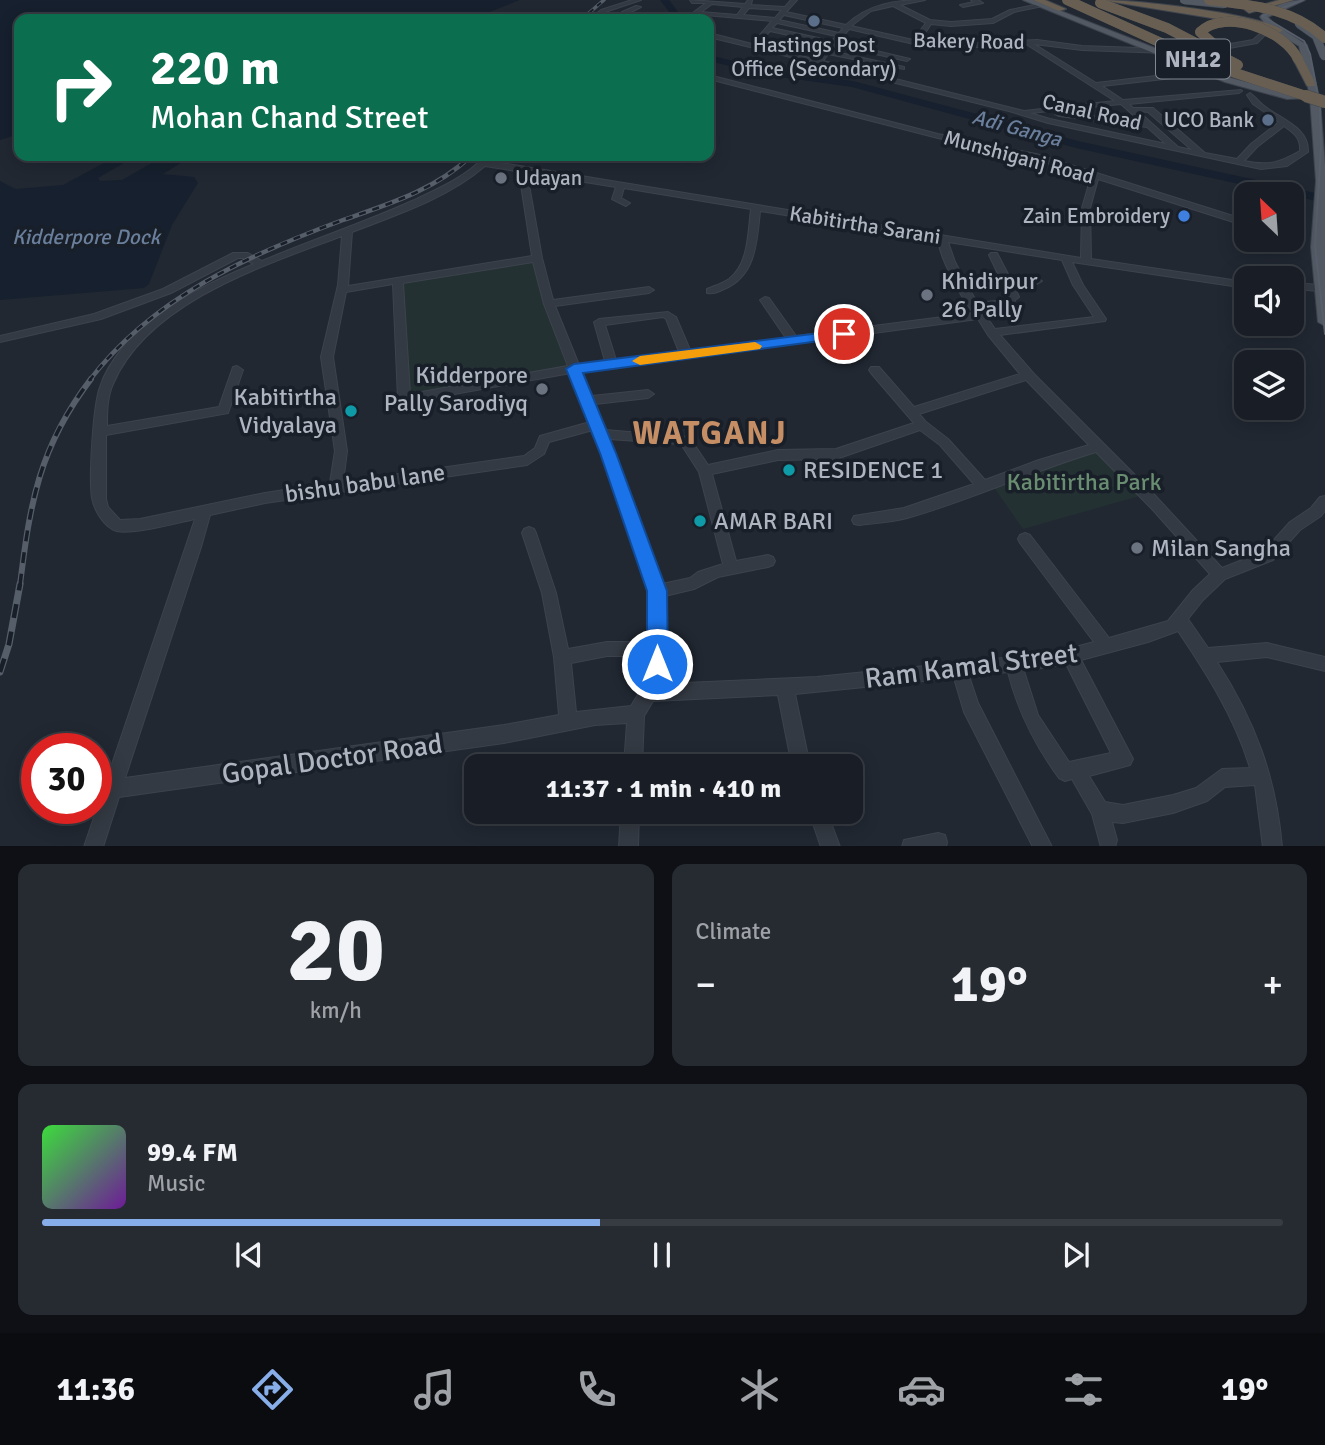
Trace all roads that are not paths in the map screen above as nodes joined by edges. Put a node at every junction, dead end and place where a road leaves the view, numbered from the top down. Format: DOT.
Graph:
graph roads {
  1 [pos="692,0"];
  2 [pos="794,0"];
  3 [pos="922,0"];
  4 [pos="974,0"];
  5 [pos="1027,0"];
  6 [pos="1089,0"];
  7 [pos="1105,0"];
  8 [pos="1125,0"];
  9 [pos="1184,0"];
  10 [pos="1209,0"];
  11 [pos="1290,0"];
  12 [pos="1303,0"];
  13 [pos="711,2"];
  14 [pos="749,3"];
  15 [pos="1038,3"];
  16 [pos="638,4"];
  17 [pos="867,4"];
  18 [pos="894,4"];
  19 [pos="1064,4"];
  20 [pos="963,5"];
  21 [pos="874,8"];
  22 [pos="645,11"];
  23 [pos="784,11"];
  24 [pos="599,14"];
  25 [pos="626,14"];
  26 [pos="638,14"];
  27 [pos="697,14"];
  28 [pos="1224,14"];
  29 [pos="740,15"];
  30 [pos="714,17"];
  31 [pos="776,21"];
  32 [pos="929,22"];
  33 [pos="1274,25"];
  34 [pos="846,26"];
  35 [pos="769,29"];
  36 [pos="877,33"];
  37 [pos="714,36"];
  38 [pos="898,38"];
  39 [pos="1325,38"];
  40 [pos="837,39"];
  41 [pos="917,40"];
  42 [pos="863,42"];
  43 [pos="1028,43"];
  44 [pos="752,47"];
  45 [pos="886,47"];
  46 [pos="857,49"];
  47 [pos="827,52"];
  48 [pos="1157,52"];
  49 [pos="877,54"];
  50 [pos="1226,54"];
  51 [pos="908,56"];
  52 [pos="1325,56"];
  53 [pos="851,57"];
  54 [pos="894,57"];
  55 [pos="1176,61"];
  56 [pos="818,63"];
  57 [pos="885,65"];
  58 [pos="838,67"];
  59 [pos="902,68"];
  60 [pos="1199,73"];
  61 [pos="870,75"];
  62 [pos="714,78"];
  63 [pos="892,80"];
  64 [pos="1096,85"];
  65 [pos="1239,91"];
  66 [pos="1250,95"];
  67 [pos="1268,95"];
  68 [pos="1319,98"];
  69 [pos="1105,106"];
  70 [pos="1128,106"];
  71 [pos="1050,110"];
  72 [pos="1325,111"];
  73 [pos="1020,112"];
  74 [pos="1117,122"];
  75 [pos="1284,122"];
  76 [pos="1149,125"];
  77 [pos="1122,137"];
  78 [pos="1175,149"];
  79 [pos="1203,155"];
  80 [pos="484,161"];
  81 [pos="490,161"];
  82 [pos="1239,163"];
  83 [pos="531,172"];
  84 [pos="1095,176"];
  85 [pos="1323,181"];
  86 [pos="621,186"];
  87 [pos="626,203"];
  88 [pos="756,208"];
  89 [pos="1234,219"];
  90 [pos="347,232"];
  91 [pos="943,237"];
  92 [pos="994,255"];
  93 [pos="1065,257"];
  94 [pos="537,258"];
  95 [pos="1086,261"];
  96 [pos="261,264"];
  97 [pos="398,280"];
  98 [pos="1006,281"];
  99 [pos="1037,281"];
  100 [pos="1234,283"];
  101 [pos="1304,287"];
  102 [pos="1321,288"];
  103 [pos="341,290"];
  104 [pos="711,291"];
  105 [pos="615,300"];
  106 [pos="765,300"];
  107 [pos="549,304"];
  108 [pos="1323,305"];
  109 [pos="975,312"];
  110 [pos="646,316"];
  111 [pos="620,320"];
  112 [pos="1325,322"];
  113 [pos="992,333"];
  114 [pos="0,338"];
  115 [pos="794,341"];
  116 [pos="686,354"];
  117 [pos="612,365"];
  118 [pos="574,369"];
  119 [pos="237,370"];
  120 [pos="875,370"];
  121 [pos="1028,374"];
  122 [pos="649,394"];
  123 [pos="587,401"];
  124 [pos="912,412"];
  125 [pos="922,425"];
  126 [pos="598,430"];
  127 [pos="100,432"];
  128 [pos="1098,446"];
  129 [pos="705,471"];
  130 [pos="982,485"];
  131 [pos="336,488"];
  132 [pos="1325,501"];
  133 [pos="204,510"];
  134 [pos="859,520"];
  135 [pos="529,533"];
  136 [pos="1025,539"];
  137 [pos="768,561"];
  138 [pos="731,568"];
  139 [pos="1220,576"];
  140 [pos="657,591"];
  141 [pos="1178,618"];
  142 [pos="1106,646"];
  143 [pos="657,649"];
  144 [pos="1070,656"];
  145 [pos="1204,656"];
  146 [pos="562,657"];
  147 [pos="1014,664"];
  148 [pos="1325,664"];
  149 [pos="959,668"];
  150 [pos="785,687"];
  151 [pos="649,691"];
  152 [pos="636,714"];
  153 [pos="568,722"];
  154 [pos="634,754"];
  155 [pos="799,754"];
  156 [pos="1076,770"];
  157 [pos="1262,776"];
  158 [pos="112,786"];
  159 [pos="112,789"];
  160 [pos="1100,811"];
  161 [pos="100,824"];
  162 [pos="629,824"];
  163 [pos="823,824"];
  164 [pos="1108,839"];
  165 [pos="938,842"];
  166 [pos="93,846"];
  167 [pos="628,846"];
  168 [pos="831,846"];
  169 [pos="911,846"];
  170 [pos="1043,846"];
  171 [pos="1273,846"];
  1 -- 13 [label="street, Bakery Road"];
  2 -- 23 [label="street"];
  3 -- 18 [label="street"];
  4 -- 20 [label="street"];
  5 -- 15 [label="main road"];
  6 -- 68 [label="highway, bridge"];
  7 -- 28 [label="highway"];
  8 -- 50 [label="highway, NH12, bridge"];
  9 -- 52 [label="main road, bridge"];
  10 -- 39 [label="highway, bridge"];
  11 -- 28 [label="highway"];
  12 -- 33 [label="main road"];
  12 -- 33 [label="main road"];
  13 -- 14 [label="street, Bakery Road"];
  13 -- 27 [label="street"];
  14 -- 23 [label="street, Bakery Road"];
  14 -- 29 [label="street"];
  15 -- 19 [label="highway"];
  15 -- 32 [label="street"];
  15 -- 48 [label="main road"];
  16 -- 24 [label="street"];
  16 -- 25 [label="street"];
  17 -- 21 [label="street"];
  18 -- 21 [label="street"];
  18 -- 32 [label="street"];
  19 -- 68 [label="highway, NH12, bridge"];
  21 -- 34 [label="street"];
  22 -- 26 [label="street"];
  23 -- 31 [label="street"];
  23 -- 34 [label="street, Bakery Road"];
  28 -- 33 [label="highway"];
  29 -- 30 [label="street"];
  29 -- 31 [label="street"];
  31 -- 35 [label="street"];
  31 -- 40 [label="street"];
  32 -- 41 [label="street"];
  33 -- 48 [label="street, Bakery Road"];
  33 -- 68 [label="main road"];
  33 -- 68 [label="main road"];
  34 -- 36 [label="street, Bakery Road"];
  34 -- 40 [label="street"];
  35 -- 40 [label="street"];
  35 -- 44 [label="street"];
  36 -- 38 [label="street, Bakery Road"];
  36 -- 42 [label="street"];
  37 -- 44 [label="street, Canal Road"];
  38 -- 41 [label="street, Bakery Road"];
  38 -- 45 [label="street"];
  40 -- 42 [label="street"];
  40 -- 46 [label="street"];
  40 -- 47 [label="street"];
  41 -- 43 [label="street, Bakery Road"];
  41 -- 51 [label="street"];
  42 -- 45 [label="street"];
  42 -- 46 [label="street"];
  43 -- 48 [label="street, Bakery Road"];
  43 -- 64 [label="street"];
  44 -- 56 [label="street, Canal Road"];
  45 -- 49 [label="street"];
  45 -- 51 [label="street"];
  46 -- 49 [label="street"];
  46 -- 53 [label="street"];
  47 -- 53 [label="street"];
  47 -- 56 [label="street"];
  48 -- 55 [label="main road"];
  49 -- 54 [label="street"];
  50 -- 68 [label="highway, NH12, bridge"];
  50 -- 68 [label="highway, bridge"];
  51 -- 54 [label="street"];
  51 -- 59 [label="street"];
  53 -- 57 [label="street"];
  53 -- 58 [label="street"];
  54 -- 57 [label="street"];
  55 -- 60 [label="main road, Canal Road"];
  55 -- 67 [label="main road"];
  56 -- 58 [label="street, Canal Road"];
  57 -- 59 [label="street"];
  57 -- 61 [label="street"];
  58 -- 61 [label="street, Canal Road"];
  59 -- 63 [label="street"];
  60 -- 64 [label="street"];
  60 -- 65 [label="main road, Canal Road"];
  61 -- 63 [label="street, Canal Road"];
  62 -- 84 [label="street, Munshiganj Road"];
  63 -- 73 [label="street, Canal Road"];
  64 -- 70 [label="street"];
  65 -- 66 [label="main road, Canal Road"];
  65 -- 70 [label="street"];
  66 -- 67 [label="main road"];
  66 -- 75 [label="street, Canal Road"];
  67 -- 68 [label="main road"];
  68 -- 72 [label="main road"];
  68 -- 85 [label="main road"];
  69 -- 70 [label="street"];
  69 -- 71 [label="street"];
  69 -- 74 [label="street"];
  70 -- 76 [label="street"];
  70 -- 79 [label="street"];
  71 -- 73 [label="street"];
  71 -- 74 [label="street"];
  73 -- 77 [label="street, Canal Road"];
  74 -- 76 [label="street"];
  74 -- 77 [label="street"];
  75 -- 82 [label="street"];
  75 -- 82 [label="street, Canal Road"];
  76 -- 78 [label="street"];
  77 -- 78 [label="street, Canal Road"];
  78 -- 79 [label="street, Canal Road"];
  79 -- 82 [label="street, Canal Road"];
  80 -- 90 [label="street"];
  81 -- 83 [label="street, Kabitirtha Sarani"];
  83 -- 86 [label="street, Kabitirtha Sarani"];
  83 -- 94 [label="street"];
  84 -- 89 [label="street, Munshiganj Road"];
  84 -- 95 [label="street"];
  85 -- 102 [label="main road"];
  86 -- 87 [label="street"];
  86 -- 88 [label="street, Kabitirtha Sarani"];
  88 -- 91 [label="street, Kabitirtha Sarani"];
  88 -- 104 [label="street"];
  90 -- 96 [label="street"];
  90 -- 103 [label="street"];
  91 -- 93 [label="street, Kabitirtha Sarani"];
  91 -- 109 [label="street"];
  92 -- 98 [label="street"];
  93 -- 95 [label="street, Kabitirtha Sarani"];
  93 -- 113 [label="street"];
  94 -- 97 [label="street"];
  94 -- 107 [label="street"];
  95 -- 100 [label="street, Kabitirtha Sarani"];
  96 -- 114 [label="street"];
  96 -- 127 [label="street"];
  97 -- 103 [label="street"];
  97 -- 118 [label="street"];
  98 -- 99 [label="street"];
  98 -- 109 [label="street"];
  101 -- 102 [label="street"];
  102 -- 108 [label="main road"];
  103 -- 131 [label="street"];
  105 -- 111 [label="street"];
  106 -- 115 [label="street"];
  107 -- 110 [label="street"];
  107 -- 118 [label="street"];
  108 -- 112 [label="main road"];
  109 -- 113 [label="street"];
  109 -- 115 [label="street"];
  110 -- 111 [label="street"];
  110 -- 116 [label="street"];
  111 -- 117 [label="street"];
  113 -- 121 [label="street"];
  115 -- 116 [label="street"];
  116 -- 117 [label="street"];
  117 -- 118 [label="street"];
  118 -- 123 [label="street"];
  119 -- 127 [label="street"];
  120 -- 124 [label="street"];
  121 -- 124 [label="street"];
  121 -- 128 [label="street"];
  122 -- 123 [label="street"];
  123 -- 126 [label="street"];
  124 -- 125 [label="street"];
  125 -- 129 [label="street"];
  125 -- 130 [label="street"];
  126 -- 129 [label="street"];
  126 -- 131 [label="street, bishu babu lane"];
  126 -- 140 [label="street"];
  127 -- 133 [label="street, bishu babu lane"];
  128 -- 130 [label="street"];
  128 -- 139 [label="street"];
  129 -- 138 [label="street"];
  130 -- 134 [label="street"];
  131 -- 133 [label="street, bishu babu lane"];
  132 -- 139 [label="street, Ram Kamal Street"];
  133 -- 158 [label="street"];
  135 -- 146 [label="street"];
  136 -- 142 [label="street"];
  137 -- 138 [label="street"];
  138 -- 140 [label="street"];
  139 -- 141 [label="street, Ram Kamal Street"];
  140 -- 143 [label="street"];
  141 -- 142 [label="street, Ram Kamal Street"];
  141 -- 145 [label="street"];
  142 -- 144 [label="street, Ram Kamal Street"];
  143 -- 146 [label="street"];
  143 -- 151 [label="street"];
  144 -- 147 [label="street, Ram Kamal Street"];
  144 -- 156 [label="street"];
  145 -- 148 [label="street"];
  145 -- 157 [label="street"];
  146 -- 153 [label="street"];
  147 -- 149 [label="street, Ram Kamal Street"];
  147 -- 156 [label="street"];
  149 -- 150 [label="street, Ram Kamal Street"];
  149 -- 170 [label="street"];
  150 -- 151 [label="street, Ram Kamal Street"];
  150 -- 155 [label="street"];
  151 -- 152 [label="street"];
  152 -- 153 [label="street, Gopal Doctor Road"];
  152 -- 154 [label="street"];
  153 -- 159 [label="street, Gopal Doctor Road"];
  156 -- 160 [label="street"];
  157 -- 160 [label="street"];
  157 -- 171 [label="street"];
  160 -- 164 [label="street"];
  161 -- 166 [label="street"];
  162 -- 167 [label="street"];
  163 -- 168 [label="street"];
  165 -- 169 [label="street"];
}
